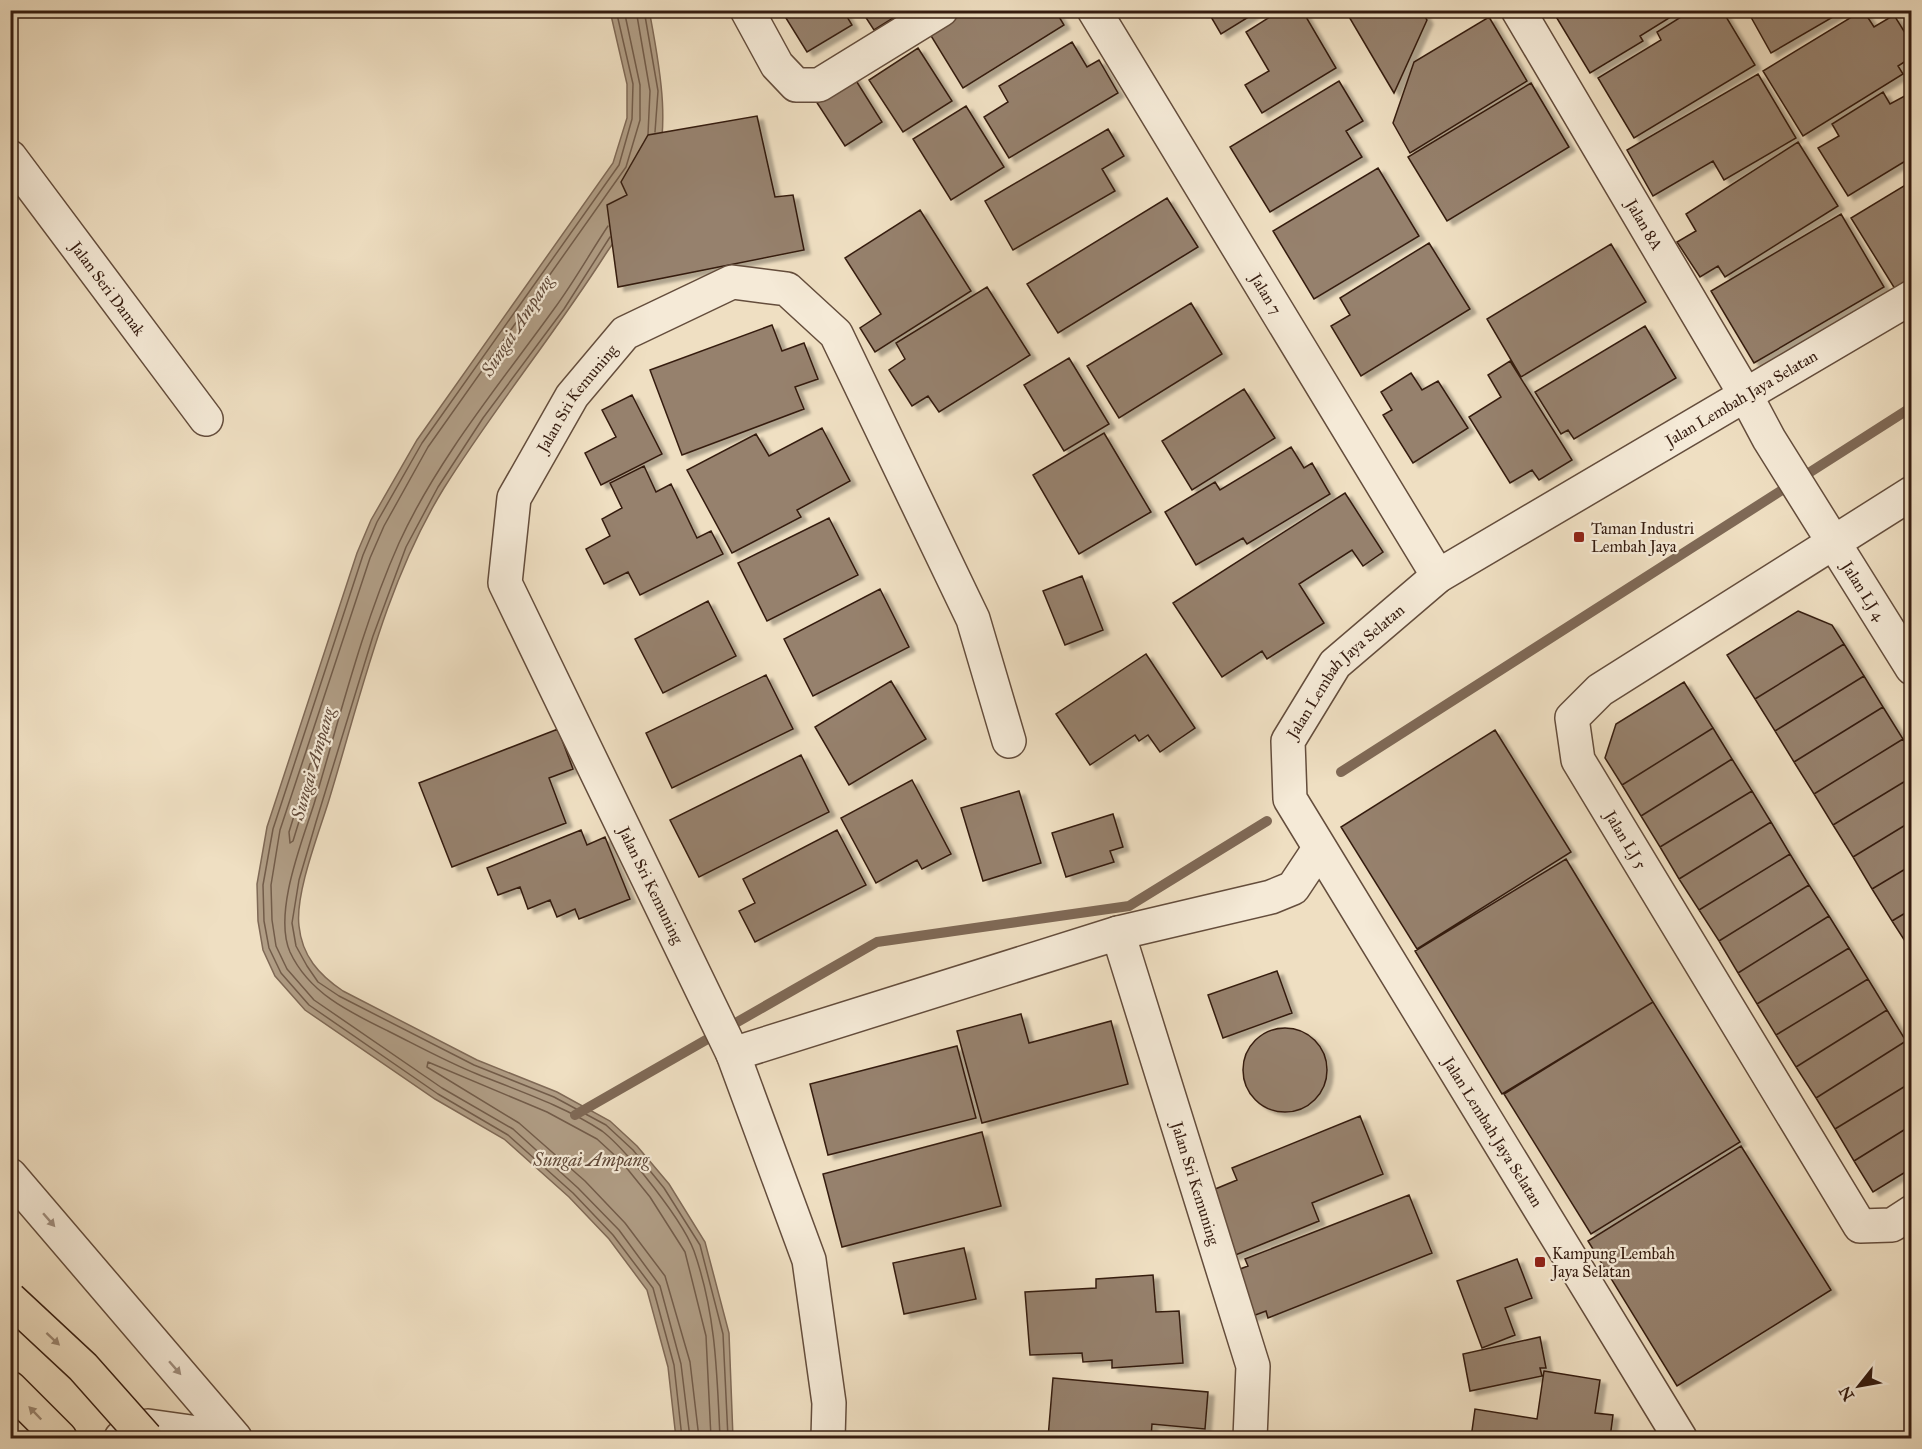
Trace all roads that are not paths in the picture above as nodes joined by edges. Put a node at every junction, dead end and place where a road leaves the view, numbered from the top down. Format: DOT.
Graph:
graph roads {
  1 [pos="747,10"];
  2 [pos="941,10"];
  3 [pos="1094,10"];
  4 [pos="1518,10"];
  5 [pos="10,157"];
  6 [pos="1911,297"];
  7 [pos="1745,394"];
  8 [pos="206,419"];
  9 [pos="1768,440"];
  10 [pos="1911,493"];
  11 [pos="1825,529"];
  12 [pos="1438,576"];
  13 [pos="1911,668"];
  14 [pos="1009,741"];
  15 [pos="1318,849"];
  16 [pos="1118,933"];
  17 [pos="730,1048"];
  18 [pos="10,1175"];
  19 [pos="1911,1212"];
  20 [pos="10,1299"];
  21 [pos="10,1388"];
  22 [pos="60,1438"];
  23 [pos="121,1438"];
  24 [pos="146,1438"];
  25 [pos="215,1438"];
  26 [pos="235,1438"];
  27 [pos="828,1438"];
  28 [pos="1250,1438"];
  29 [pos="1680,1438"];
  1 -- 2 [label="street"];
  3 -- 12 [label="street, Jalan 7"];
  4 -- 7 [label="street, Jalan 8A"];
  5 -- 8 [label="street, Jalan Seri Damak"];
  6 -- 7 [label="street, Jalan Lembah Jaya Selatan"];
  7 -- 9 [label="street, Jalan 8A"];
  7 -- 12 [label="street, Jalan Lembah Jaya Selatan"];
  9 -- 11 [label="street, Jalan LJ 4"];
  10 -- 11 [label="street"];
  11 -- 13 [label="street, Jalan LJ 4"];
  11 -- 19 [label="street, Jalan LJ 5"];
  12 -- 15 [label="street, Jalan Lembah Jaya Selatan"];
  14 -- 17 [label="street, Jalan Sri Kemuning"];
  15 -- 16 [label="street"];
  15 -- 29 [label="street, Jalan Lembah Jaya Selatan"];
  16 -- 17 [label="street"];
  16 -- 28 [label="street, Jalan Sri Kemuning"];
  17 -- 27 [label="street, Jalan Sri Kemuning"];
  18 -- 26 [label="street, one-way"];
  20 -- 24 [label="highway, one-way, bridge"];
  22 -- 21 [label="highway, one-way"];
  23 -- 25 [label="street"];
}
